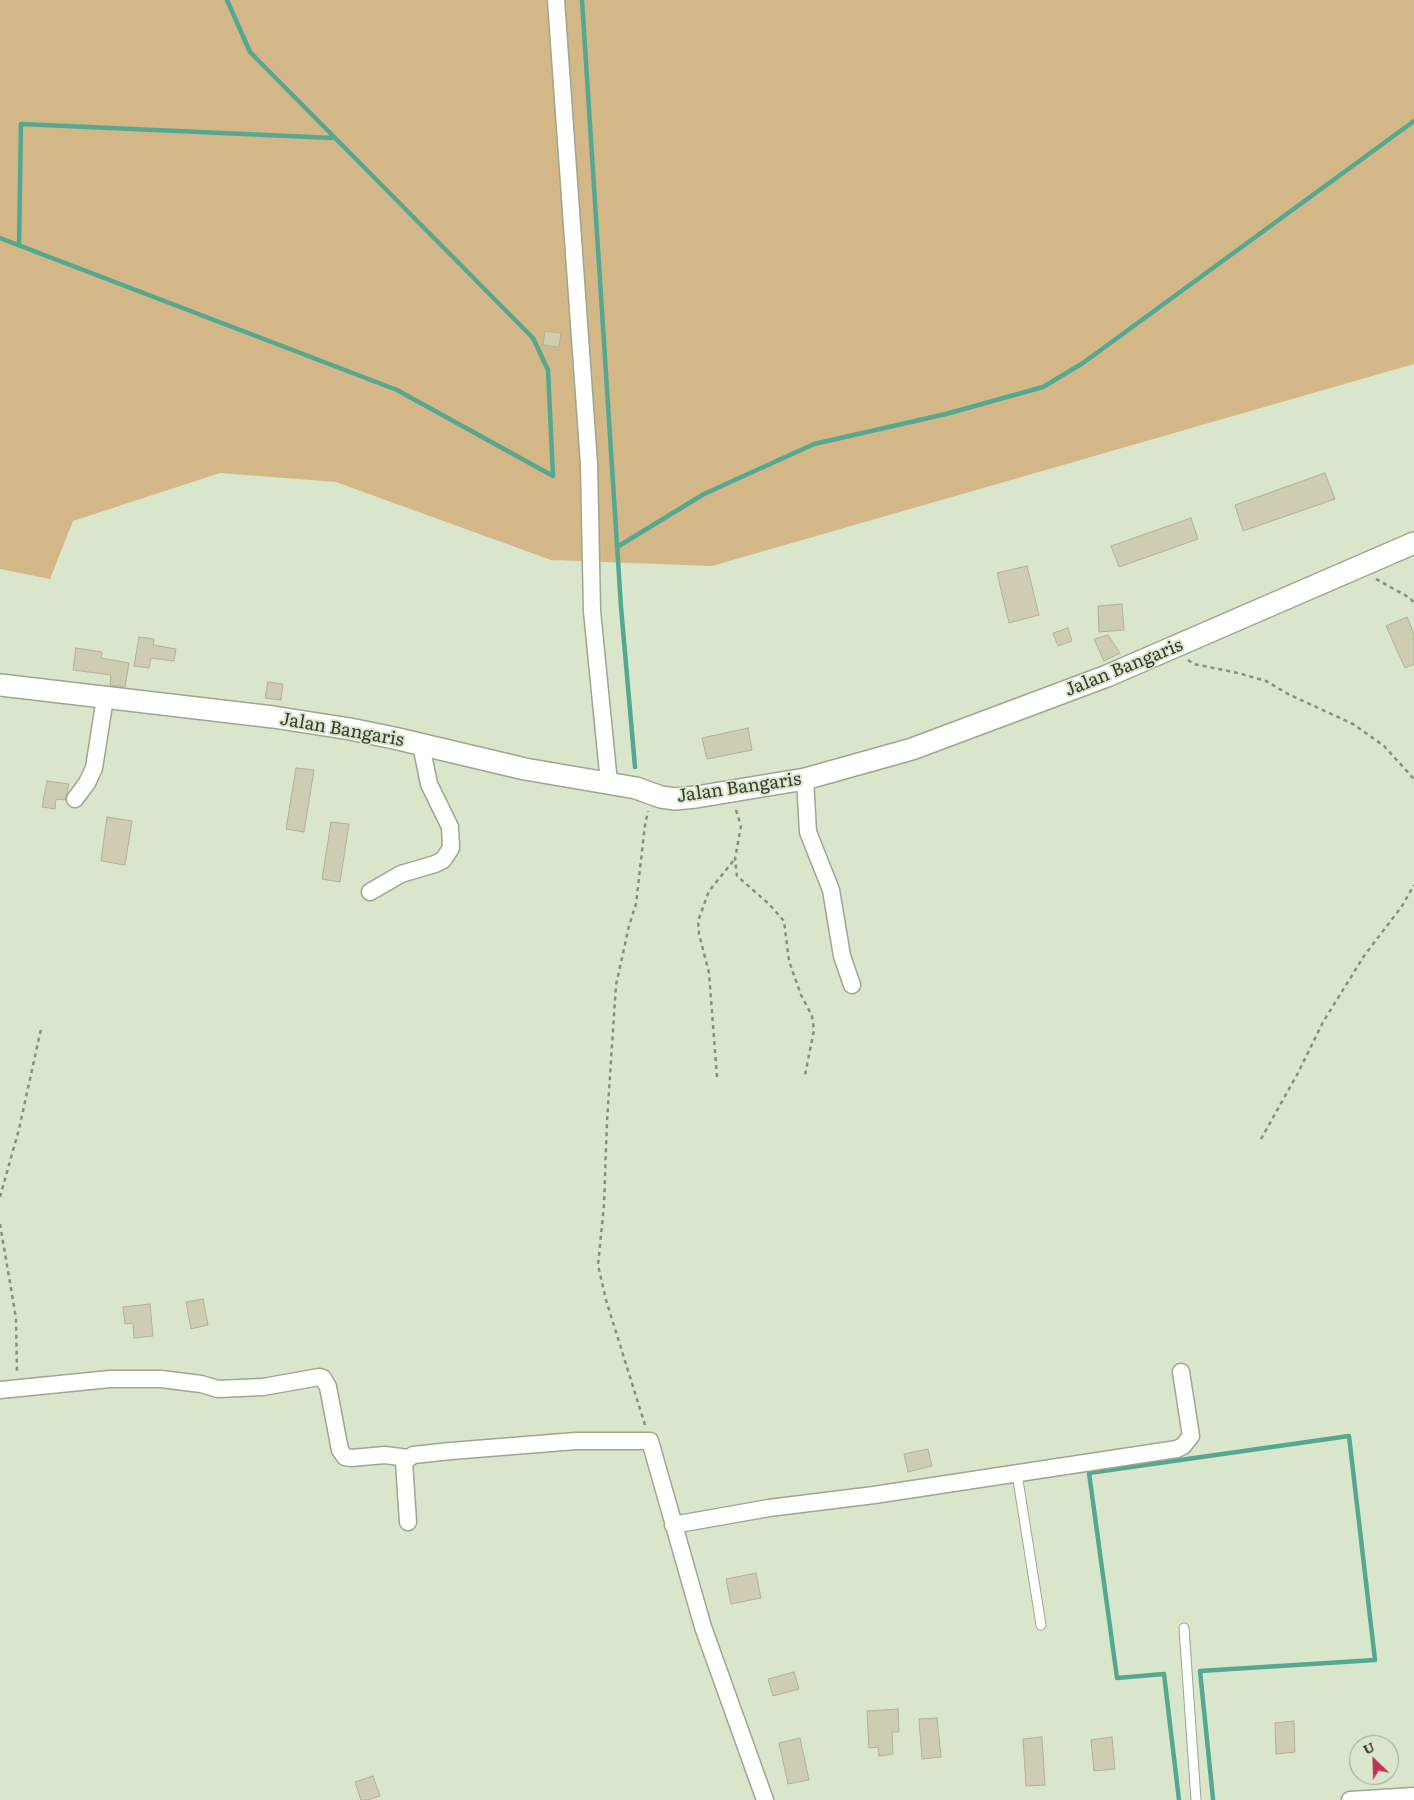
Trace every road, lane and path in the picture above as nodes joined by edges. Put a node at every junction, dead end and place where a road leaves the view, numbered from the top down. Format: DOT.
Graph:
graph roads {
  1 [pos="556,0"];
  2 [pos="1414,543"];
  3 [pos="1359,567"];
  4 [pos="1414,603"];
  5 [pos="1172,649"];
  6 [pos="0,685"];
  7 [pos="105,698"];
  8 [pos="421,745"];
  9 [pos="805,779"];
  10 [pos="1414,779"];
  11 [pos="609,783"];
  12 [pos="728,792"];
  13 [pos="652,794"];
  14 [pos="75,799"];
  15 [pos="734,859"];
  16 [pos="1414,885"];
  17 [pos="370,892"];
  18 [pos="852,985"];
  19 [pos="40,1029"];
  20 [pos="805,1075"];
  21 [pos="717,1076"];
  22 [pos="1261,1139"];
  23 [pos="0,1197"];
  24 [pos="0,1224"];
  25 [pos="1181,1372"];
  26 [pos="17,1388"];
  27 [pos="0,1390"];
  28 [pos="650,1441"];
  29 [pos="408,1458"];
  30 [pos="1017,1474"];
  31 [pos="408,1522"];
  32 [pos="673,1525"];
  33 [pos="1040,1625"];
  34 [pos="1184,1628"];
  35 [pos="1414,1796"];
  36 [pos="765,1800"];
  37 [pos="1196,1800"];
  38 [pos="1350,1800"];
  1 -- 11 [label="street"];
  2 -- 3 [label="street, Jalan Bangaris"];
  3 -- 4 [label="path"];
  3 -- 5 [label="street, Jalan Bangaris"];
  5 -- 9 [label="street, Jalan Bangaris"];
  5 -- 10 [label="path"];
  6 -- 7 [label="street, Jalan Bangaris"];
  7 -- 8 [label="street, Jalan Bangaris"];
  7 -- 14 [label="street"];
  8 -- 11 [label="street, Jalan Bangaris"];
  8 -- 17 [label="street"];
  9 -- 12 [label="street, Jalan Bangaris"];
  9 -- 18 [label="street"];
  11 -- 13 [label="street, Jalan Bangaris"];
  12 -- 13 [label="street, Jalan Bangaris"];
  12 -- 15 [label="path"];
  13 -- 28 [label="path"];
  15 -- 20 [label="path"];
  15 -- 21 [label="path"];
  16 -- 22 [label="path"];
  19 -- 23 [label="path"];
  24 -- 26 [label="path"];
  25 -- 30 [label="street"];
  26 -- 27 [label="street"];
  26 -- 29 [label="street"];
  28 -- 29 [label="street"];
  28 -- 32 [label="street"];
  29 -- 31 [label="street"];
  30 -- 32 [label="street"];
  30 -- 33 [label="lane"];
  32 -- 36 [label="street"];
  34 -- 37 [label="lane"];
  35 -- 38 [label="street"];
}
